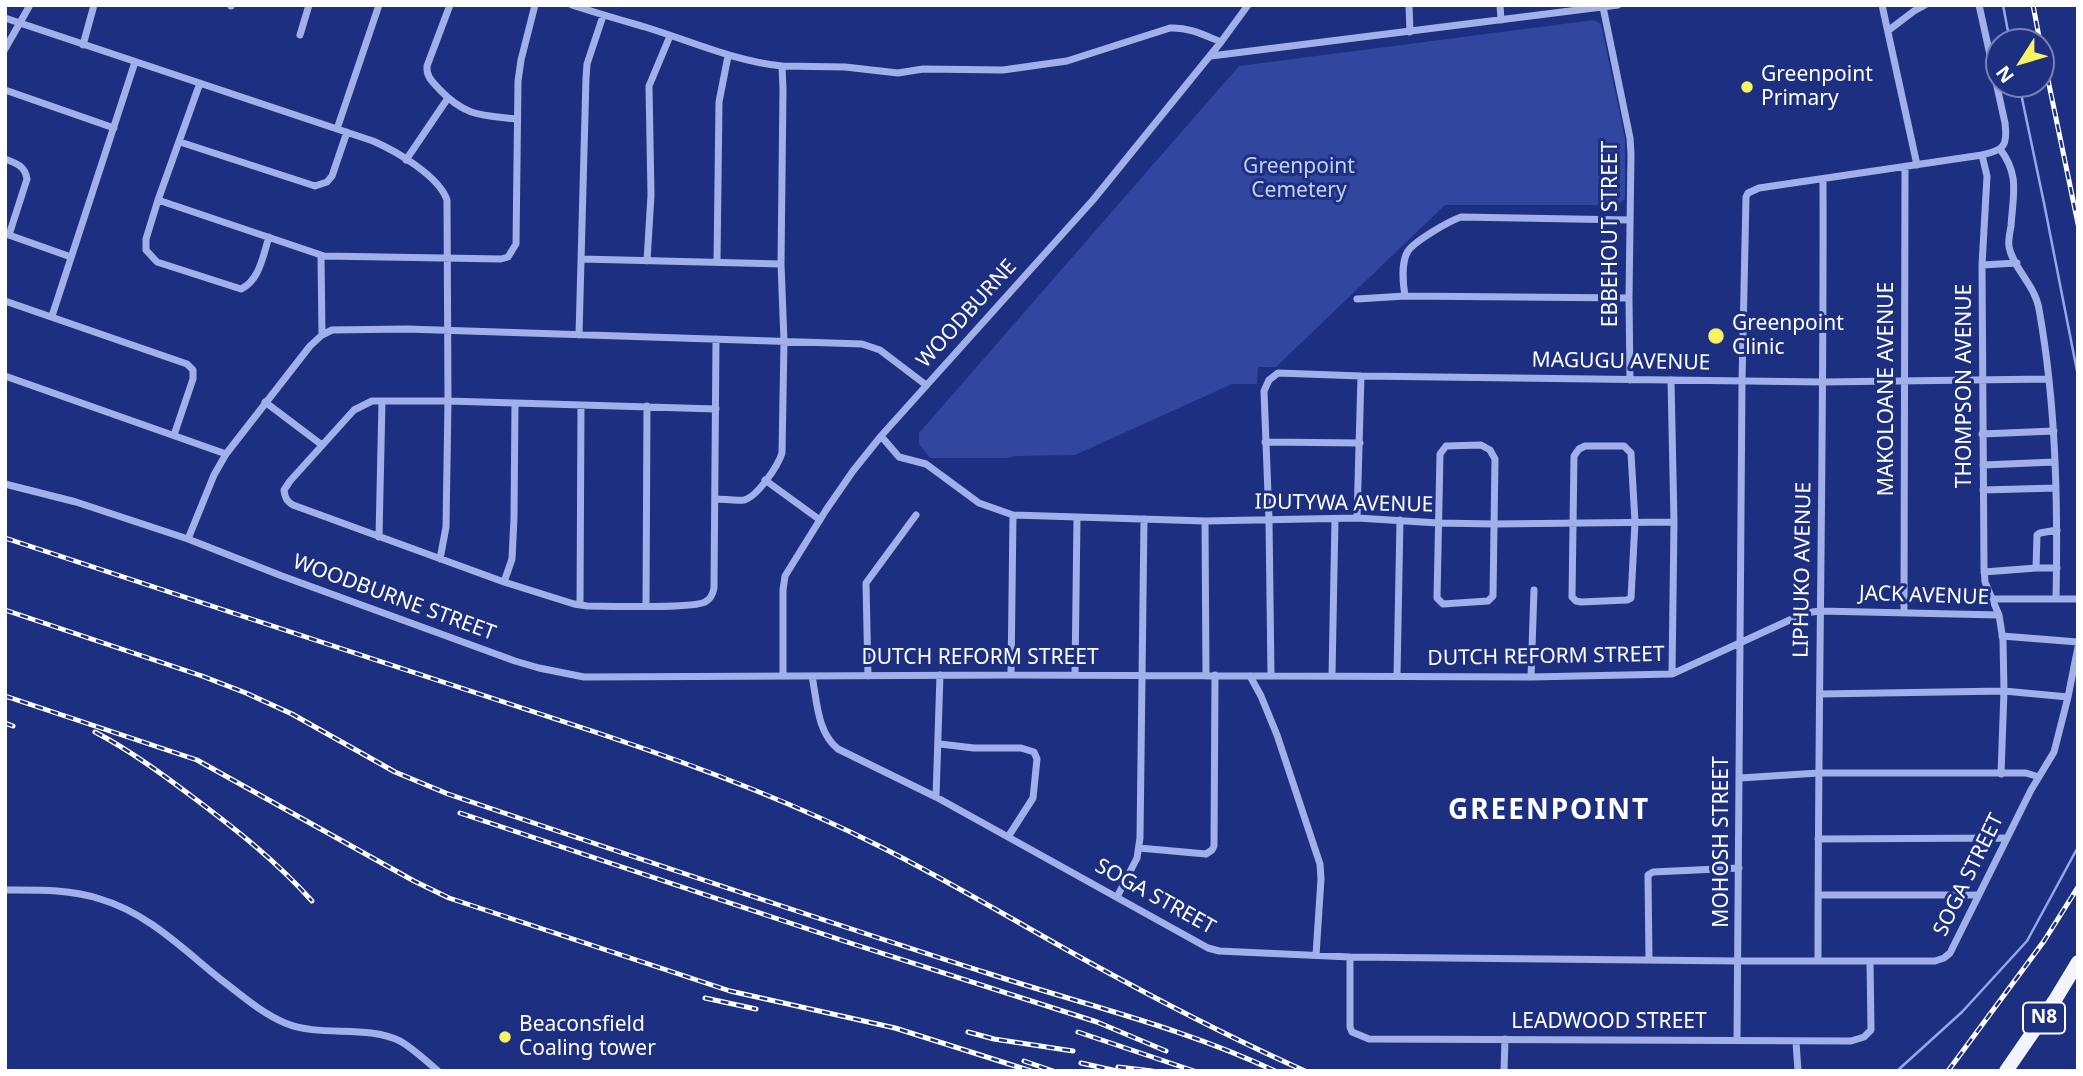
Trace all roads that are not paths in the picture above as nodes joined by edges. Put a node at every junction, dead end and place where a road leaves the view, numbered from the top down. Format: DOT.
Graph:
graph roads {
  1 [pos="30,5"];
  2 [pos="94,5"];
  3 [pos="309,5"];
  4 [pos="379,5"];
  5 [pos="450,5"];
  6 [pos="535,5"];
  7 [pos="572,5"];
  8 [pos="1248,5"];
  9 [pos="1255,5"];
  10 [pos="1409,5"];
  11 [pos="1500,5"];
  12 [pos="1618,5"];
  13 [pos="1882,5"];
  14 [pos="1925,5"];
  15 [pos="1979,5"];
  16 [pos="1603,7"];
  17 [pos="1242,15"];
  18 [pos="603,16"];
  19 [pos="5,18"];
  20 [pos="1501,20"];
  21 [pos="20,23"];
  22 [pos="1889,30"];
  23 [pos="1410,32"];
  24 [pos="300,36"];
  25 [pos="670,36"];
  26 [pos="1221,42"];
  27 [pos="83,45"];
  28 [pos="5,50"];
  29 [pos="728,56"];
  30 [pos="1210,56"];
  31 [pos="135,62"];
  32 [pos="782,66"];
  33 [pos="200,83"];
  34 [pos="5,90"];
  35 [pos="448,98"];
  36 [pos="517,120"];
  37 [pos="114,128"];
  38 [pos="337,129"];
  39 [pos="347,132"];
  40 [pos="180,142"];
  41 [pos="2000,149"];
  42 [pos="1982,155"];
  43 [pos="5,159"];
  44 [pos="406,160"];
  45 [pos="1917,165"];
  46 [pos="1905,167"];
  47 [pos="1823,179"];
  48 [pos="158,200"];
  49 [pos="1630,220"];
  50 [pos="7,235"];
  51 [pos="269,237"];
  52 [pos="321,256"];
  53 [pos="71,257"];
  54 [pos="447,257"];
  55 [pos="582,259"];
  56 [pos="647,261"];
  57 [pos="716,262"];
  58 [pos="2017,263"];
  59 [pos="781,264"];
  60 [pos="1982,265"];
  61 [pos="1405,296"];
  62 [pos="1629,298"];
  63 [pos="1357,299"];
  64 [pos="5,301"];
  65 [pos="52,316"];
  66 [pos="448,331"];
  67 [pos="322,335"];
  68 [pos="579,335"];
  69 [pos="716,339"];
  70 [pos="784,341"];
  71 [pos="5,376"];
  72 [pos="1361,376"];
  73 [pos="2048,379"];
  74 [pos="1630,380"];
  75 [pos="1671,380"];
  76 [pos="1742,381"];
  77 [pos="1982,381"];
  78 [pos="1824,382"];
  79 [pos="1905,382"];
  80 [pos="926,386"];
  81 [pos="382,401"];
  82 [pos="448,401"];
  83 [pos="265,402"];
  84 [pos="515,402"];
  85 [pos="581,405"];
  86 [pos="648,406"];
  87 [pos="716,409"];
  88 [pos="2054,431"];
  89 [pos="1982,434"];
  90 [pos="174,435"];
  91 [pos="881,436"];
  92 [pos="1265,442"];
  93 [pos="1360,443"];
  94 [pos="322,445"];
  95 [pos="226,454"];
  96 [pos="2055,461"];
  97 [pos="1983,465"];
  98 [pos="765,480"];
  99 [pos="5,484"];
  100 [pos="2056,488"];
  101 [pos="1983,490"];
  102 [pos="716,499"];
  103 [pos="916,515"];
  104 [pos="1013,515"];
  105 [pos="1077,517"];
  106 [pos="1357,518"];
  107 [pos="1144,519"];
  108 [pos="1335,519"];
  109 [pos="820,520"];
  110 [pos="1269,520"];
  111 [pos="1400,520"];
  112 [pos="1205,521"];
  113 [pos="1635,522"];
  114 [pos="1674,522"];
  115 [pos="1438,523"];
  116 [pos="1494,524"];
  117 [pos="1572,524"];
  118 [pos="2057,530"];
  119 [pos="379,537"];
  120 [pos="188,540"];
  121 [pos="440,559"];
  122 [pos="2036,568"];
  123 [pos="2057,568"];
  124 [pos="1984,572"];
  125 [pos="504,582"];
  126 [pos="1534,590"];
  127 [pos="2056,598"];
  128 [pos="2077,598"];
  129 [pos="1992,599"];
  130 [pos="580,605"];
  131 [pos="646,605"];
  132 [pos="1820,611"];
  133 [pos="1904,612"];
  134 [pos="1999,615"];
  135 [pos="2002,636"];
  136 [pos="2078,644"];
  137 [pos="1739,645"];
  138 [pos="1672,674"];
  139 [pos="940,675"];
  140 [pos="1011,675"];
  141 [pos="1215,675"];
  142 [pos="1332,675"];
  143 [pos="783,676"];
  144 [pos="812,676"];
  145 [pos="868,676"];
  146 [pos="1075,676"];
  147 [pos="1141,676"];
  148 [pos="1206,676"];
  149 [pos="1250,676"];
  150 [pos="1271,676"];
  151 [pos="1397,676"];
  152 [pos="1531,677"];
  153 [pos="2004,691"];
  154 [pos="1820,694"];
  155 [pos="2068,696"];
  156 [pos="940,744"];
  157 [pos="1819,773"];
  158 [pos="2001,774"];
  159 [pos="2039,777"];
  160 [pos="1740,778"];
  161 [pos="936,797"];
  162 [pos="1008,837"];
  163 [pos="2006,838"];
  164 [pos="1818,839"];
  165 [pos="1139,848"];
  166 [pos="1739,868"];
  167 [pos="5,890"];
  168 [pos="1818,895"];
  169 [pos="1978,895"];
  170 [pos="1117,897"];
  171 [pos="1316,956"];
  172 [pos="1350,957"];
  173 [pos="1649,960"];
  174 [pos="1738,961"];
  175 [pos="1818,961"];
  176 [pos="1870,961"];
  177 [pos="2078,962"];
  178 [pos="1505,1039"];
  179 [pos="1737,1040"];
  180 [pos="1796,1042"];
  181 [pos="438,1071"];
  182 [pos="1504,1071"];
  183 [pos="1798,1071"];
  184 [pos="2006,1071"];
  1 -- 21 [label="street"];
  2 -- 27 [label="street"];
  3 -- 24 [label="street"];
  4 -- 38 [label="street"];
  5 -- 35 [label="street"];
  6 -- 36 [label="street"];
  7 -- 18 [label="street"];
  8 -- 17 [label="street, WOODBURNE"];
  9 -- 17 [label="street"];
  10 -- 23 [label="street"];
  11 -- 20 [label="street"];
  12 -- 16 [label="street"];
  13 -- 22 [label="street"];
  14 -- 22 [label="street"];
  15 -- 41 [label="street"];
  16 -- 20 [label="street"];
  16 -- 49 [label="street, EBBEHOUT STREET"];
  17 -- 26 [label="street, WOODBURNE"];
  18 -- 25 [label="street"];
  18 -- 55 [label="street"];
  19 -- 21 [label="street"];
  20 -- 23 [label="street"];
  21 -- 27 [label="street"];
  21 -- 28 [label="street"];
  22 -- 45 [label="street"];
  23 -- 30 [label="street"];
  25 -- 29 [label="street"];
  25 -- 56 [label="street"];
  26 -- 30 [label="street, WOODBURNE"];
  26 -- 32 [label="street"];
  27 -- 31 [label="street"];
  29 -- 32 [label="street"];
  29 -- 57 [label="street"];
  30 -- 80 [label="street, WOODBURNE"];
  31 -- 33 [label="street"];
  31 -- 37 [label="street"];
  32 -- 59 [label="street"];
  33 -- 38 [label="street"];
  33 -- 40 [label="street"];
  34 -- 37 [label="street"];
  35 -- 36 [label="street"];
  35 -- 44 [label="street"];
  36 -- 54 [label="street"];
  37 -- 53 [label="street"];
  38 -- 39 [label="street"];
  39 -- 40 [label="street"];
  39 -- 44 [label="street"];
  40 -- 48 [label="street"];
  41 -- 42 [label="street"];
  41 -- 58 [label="street"];
  42 -- 45 [label="street"];
  42 -- 60 [label="street, THOMPSON AVENUE"];
  43 -- 50 [label="street"];
  44 -- 54 [label="street"];
  45 -- 46 [label="street"];
  46 -- 47 [label="street"];
  46 -- 79 [label="street, MAKOLOANE AVENUE"];
  47 -- 76 [label="street"];
  47 -- 78 [label="street, LIPHUKO AVENUE"];
  48 -- 51 [label="street"];
  48 -- 51 [label="street"];
  49 -- 61 [label="street"];
  49 -- 62 [label="street, EBBEHOUT STREET"];
  50 -- 53 [label="street"];
  51 -- 52 [label="street"];
  52 -- 54 [label="street"];
  52 -- 67 [label="street"];
  53 -- 65 [label="street"];
  54 -- 66 [label="street"];
  55 -- 56 [label="street"];
  55 -- 68 [label="street"];
  56 -- 57 [label="street"];
  57 -- 59 [label="street"];
  58 -- 60 [label="street"];
  58 -- 73 [label="street"];
  59 -- 70 [label="street"];
  60 -- 77 [label="street, THOMPSON AVENUE"];
  61 -- 62 [label="street"];
  61 -- 63 [label="street"];
  62 -- 74 [label="street, EBBEHOUT STREET"];
  64 -- 65 [label="street"];
  65 -- 90 [label="street"];
  66 -- 67 [label="street"];
  66 -- 68 [label="street"];
  66 -- 82 [label="street"];
  67 -- 83 [label="street"];
  68 -- 69 [label="street"];
  69 -- 70 [label="street"];
  69 -- 87 [label="street"];
  70 -- 80 [label="street"];
  70 -- 98 [label="street"];
  71 -- 90 [label="street"];
  72 -- 74 [label="street, MAGUGU AVENUE"];
  72 -- 92 [label="street, MAGUGU AVENUE"];
  72 -- 93 [label="street"];
  73 -- 77 [label="street, MAGUGU AVENUE"];
  73 -- 88 [label="street"];
  74 -- 75 [label="street, MAGUGU AVENUE"];
  75 -- 76 [label="street, MAGUGU AVENUE"];
  75 -- 114 [label="street"];
  76 -- 78 [label="street, MAGUGU AVENUE"];
  76 -- 137 [label="street"];
  77 -- 79 [label="street, MAGUGU AVENUE"];
  77 -- 89 [label="street, THOMPSON AVENUE"];
  78 -- 79 [label="street, MAGUGU AVENUE"];
  78 -- 132 [label="street, LIPHUKO AVENUE"];
  79 -- 133 [label="street, MAKOLOANE AVENUE"];
  80 -- 91 [label="street, WOODBURNE"];
  81 -- 82 [label="street"];
  81 -- 94 [label="street"];
  81 -- 119 [label="street"];
  82 -- 84 [label="street"];
  82 -- 121 [label="street"];
  83 -- 94 [label="street"];
  83 -- 95 [label="street"];
  84 -- 85 [label="street"];
  84 -- 125 [label="street"];
  85 -- 86 [label="street"];
  85 -- 130 [label="street"];
  86 -- 87 [label="street"];
  86 -- 131 [label="street"];
  87 -- 102 [label="street"];
  88 -- 89 [label="street"];
  88 -- 96 [label="street"];
  89 -- 97 [label="street, THOMPSON AVENUE"];
  90 -- 95 [label="street"];
  91 -- 104 [label="street, IDUTYWA AVENUE"];
  91 -- 109 [label="street, WOODBURNE"];
  92 -- 93 [label="street"];
  92 -- 110 [label="street"];
  93 -- 106 [label="street"];
  94 -- 119 [label="street"];
  95 -- 120 [label="street"];
  96 -- 97 [label="street"];
  96 -- 100 [label="street"];
  97 -- 101 [label="street, THOMPSON AVENUE"];
  98 -- 102 [label="street"];
  98 -- 109 [label="street"];
  99 -- 120 [label="street, WOODBURNE STREET"];
  100 -- 101 [label="street"];
  100 -- 118 [label="street"];
  101 -- 124 [label="street, THOMPSON AVENUE"];
  102 -- 131 [label="street"];
  103 -- 145 [label="street"];
  104 -- 105 [label="street, IDUTYWA AVENUE"];
  104 -- 140 [label="street"];
  105 -- 107 [label="street, IDUTYWA AVENUE"];
  105 -- 146 [label="street"];
  106 -- 108 [label="street, IDUTYWA AVENUE"];
  106 -- 111 [label="street, IDUTYWA AVENUE"];
  107 -- 112 [label="street, IDUTYWA AVENUE"];
  107 -- 147 [label="street"];
  108 -- 110 [label="street, IDUTYWA AVENUE"];
  108 -- 142 [label="street"];
  109 -- 143 [label="street, WOODBURNE"];
  110 -- 112 [label="street, IDUTYWA AVENUE"];
  110 -- 150 [label="street"];
  111 -- 115 [label="street, IDUTYWA AVENUE"];
  111 -- 151 [label="street"];
  112 -- 148 [label="street"];
  113 -- 114 [label="street, IDUTYWA AVENUE"];
  113 -- 117 [label="street, IDUTYWA AVENUE"];
  113 -- 117 [label="street"];
  113 -- 117 [label="street"];
  114 -- 138 [label="street"];
  115 -- 116 [label="street, IDUTYWA AVENUE"];
  115 -- 116 [label="street"];
  115 -- 116 [label="street"];
  116 -- 117 [label="street, IDUTYWA AVENUE"];
  118 -- 122 [label="street"];
  118 -- 123 [label="street"];
  119 -- 121 [label="street"];
  120 -- 143 [label="street, WOODBURNE STREET"];
  121 -- 125 [label="street"];
  122 -- 123 [label="street"];
  122 -- 124 [label="street"];
  123 -- 127 [label="street"];
  124 -- 129 [label="street, THOMPSON AVENUE"];
  125 -- 130 [label="street"];
  126 -- 152 [label="street"];
  127 -- 128 [label="street"];
  127 -- 129 [label="street"];
  129 -- 134 [label="street, THOMPSON AVENUE"];
  130 -- 131 [label="street"];
  132 -- 133 [label="street, JACK AVENUE"];
  132 -- 137 [label="street, JACK AVENUE"];
  132 -- 154 [label="street, LIPHUKO AVENUE"];
  133 -- 134 [label="street, JACK AVENUE"];
  134 -- 135 [label="street, JACK AVENUE"];
  135 -- 136 [label="street"];
  135 -- 153 [label="street, JACK AVENUE"];
  136 -- 155 [label="street, SOGA STREET"];
  137 -- 138 [label="street, DUTCH REFORM STREET"];
  137 -- 160 [label="street, MOHOSH STREET"];
  138 -- 152 [label="street, DUTCH REFORM STREET"];
  139 -- 140 [label="street, DUTCH REFORM STREET"];
  139 -- 145 [label="street, DUTCH REFORM STREET"];
  139 -- 156 [label="street"];
  140 -- 146 [label="street, DUTCH REFORM STREET"];
  141 -- 148 [label="street, DUTCH REFORM STREET"];
  141 -- 149 [label="street, DUTCH REFORM STREET"];
  141 -- 165 [label="street"];
  142 -- 150 [label="street, DUTCH REFORM STREET"];
  142 -- 151 [label="street, DUTCH REFORM STREET"];
  143 -- 144 [label="street, DUTCH REFORM STREET"];
  144 -- 145 [label="street, DUTCH REFORM STREET"];
  144 -- 161 [label="street, SOGA STREET"];
  146 -- 147 [label="street, DUTCH REFORM STREET"];
  147 -- 148 [label="street, DUTCH REFORM STREET"];
  147 -- 165 [label="street"];
  149 -- 150 [label="street, DUTCH REFORM STREET"];
  149 -- 171 [label="street"];
  151 -- 152 [label="street, DUTCH REFORM STREET"];
  153 -- 154 [label="street"];
  153 -- 155 [label="street"];
  153 -- 158 [label="street, JACK AVENUE"];
  154 -- 157 [label="street, LIPHUKO AVENUE"];
  155 -- 159 [label="street, SOGA STREET"];
  156 -- 161 [label="street"];
  156 -- 162 [label="street"];
  157 -- 158 [label="street"];
  157 -- 160 [label="street"];
  157 -- 164 [label="street, LIPHUKO AVENUE"];
  158 -- 159 [label="street"];
  159 -- 163 [label="street, SOGA STREET"];
  160 -- 166 [label="street, MOHOSH STREET"];
  161 -- 162 [label="street, SOGA STREET"];
  162 -- 170 [label="street, SOGA STREET"];
  163 -- 164 [label="street"];
  163 -- 169 [label="street, SOGA STREET"];
  164 -- 168 [label="street, LIPHUKO AVENUE"];
  165 -- 170 [label="street"];
  166 -- 173 [label="street"];
  166 -- 174 [label="street, MOHOSH STREET"];
  167 -- 181 [label="street"];
  168 -- 169 [label="street"];
  168 -- 175 [label="street, LIPHUKO AVENUE"];
  169 -- 176 [label="street, SOGA STREET"];
  170 -- 171 [label="street, SOGA STREET"];
  171 -- 172 [label="street, SOGA STREET"];
  172 -- 173 [label="street, SOGA STREET"];
  172 -- 178 [label="street, LEADWOOD STREET"];
  173 -- 174 [label="street, SOGA STREET"];
  174 -- 175 [label="street, SOGA STREET"];
  174 -- 179 [label="street, MOHOSH STREET"];
  175 -- 176 [label="street, SOGA STREET"];
  176 -- 180 [label="street, LEADWOOD STREET"];
  177 -- 184 [label="highway, N8"];
  178 -- 179 [label="street, LEADWOOD STREET"];
  178 -- 182 [label="street"];
  179 -- 180 [label="street, LEADWOOD STREET"];
  180 -- 183 [label="street"];
}
